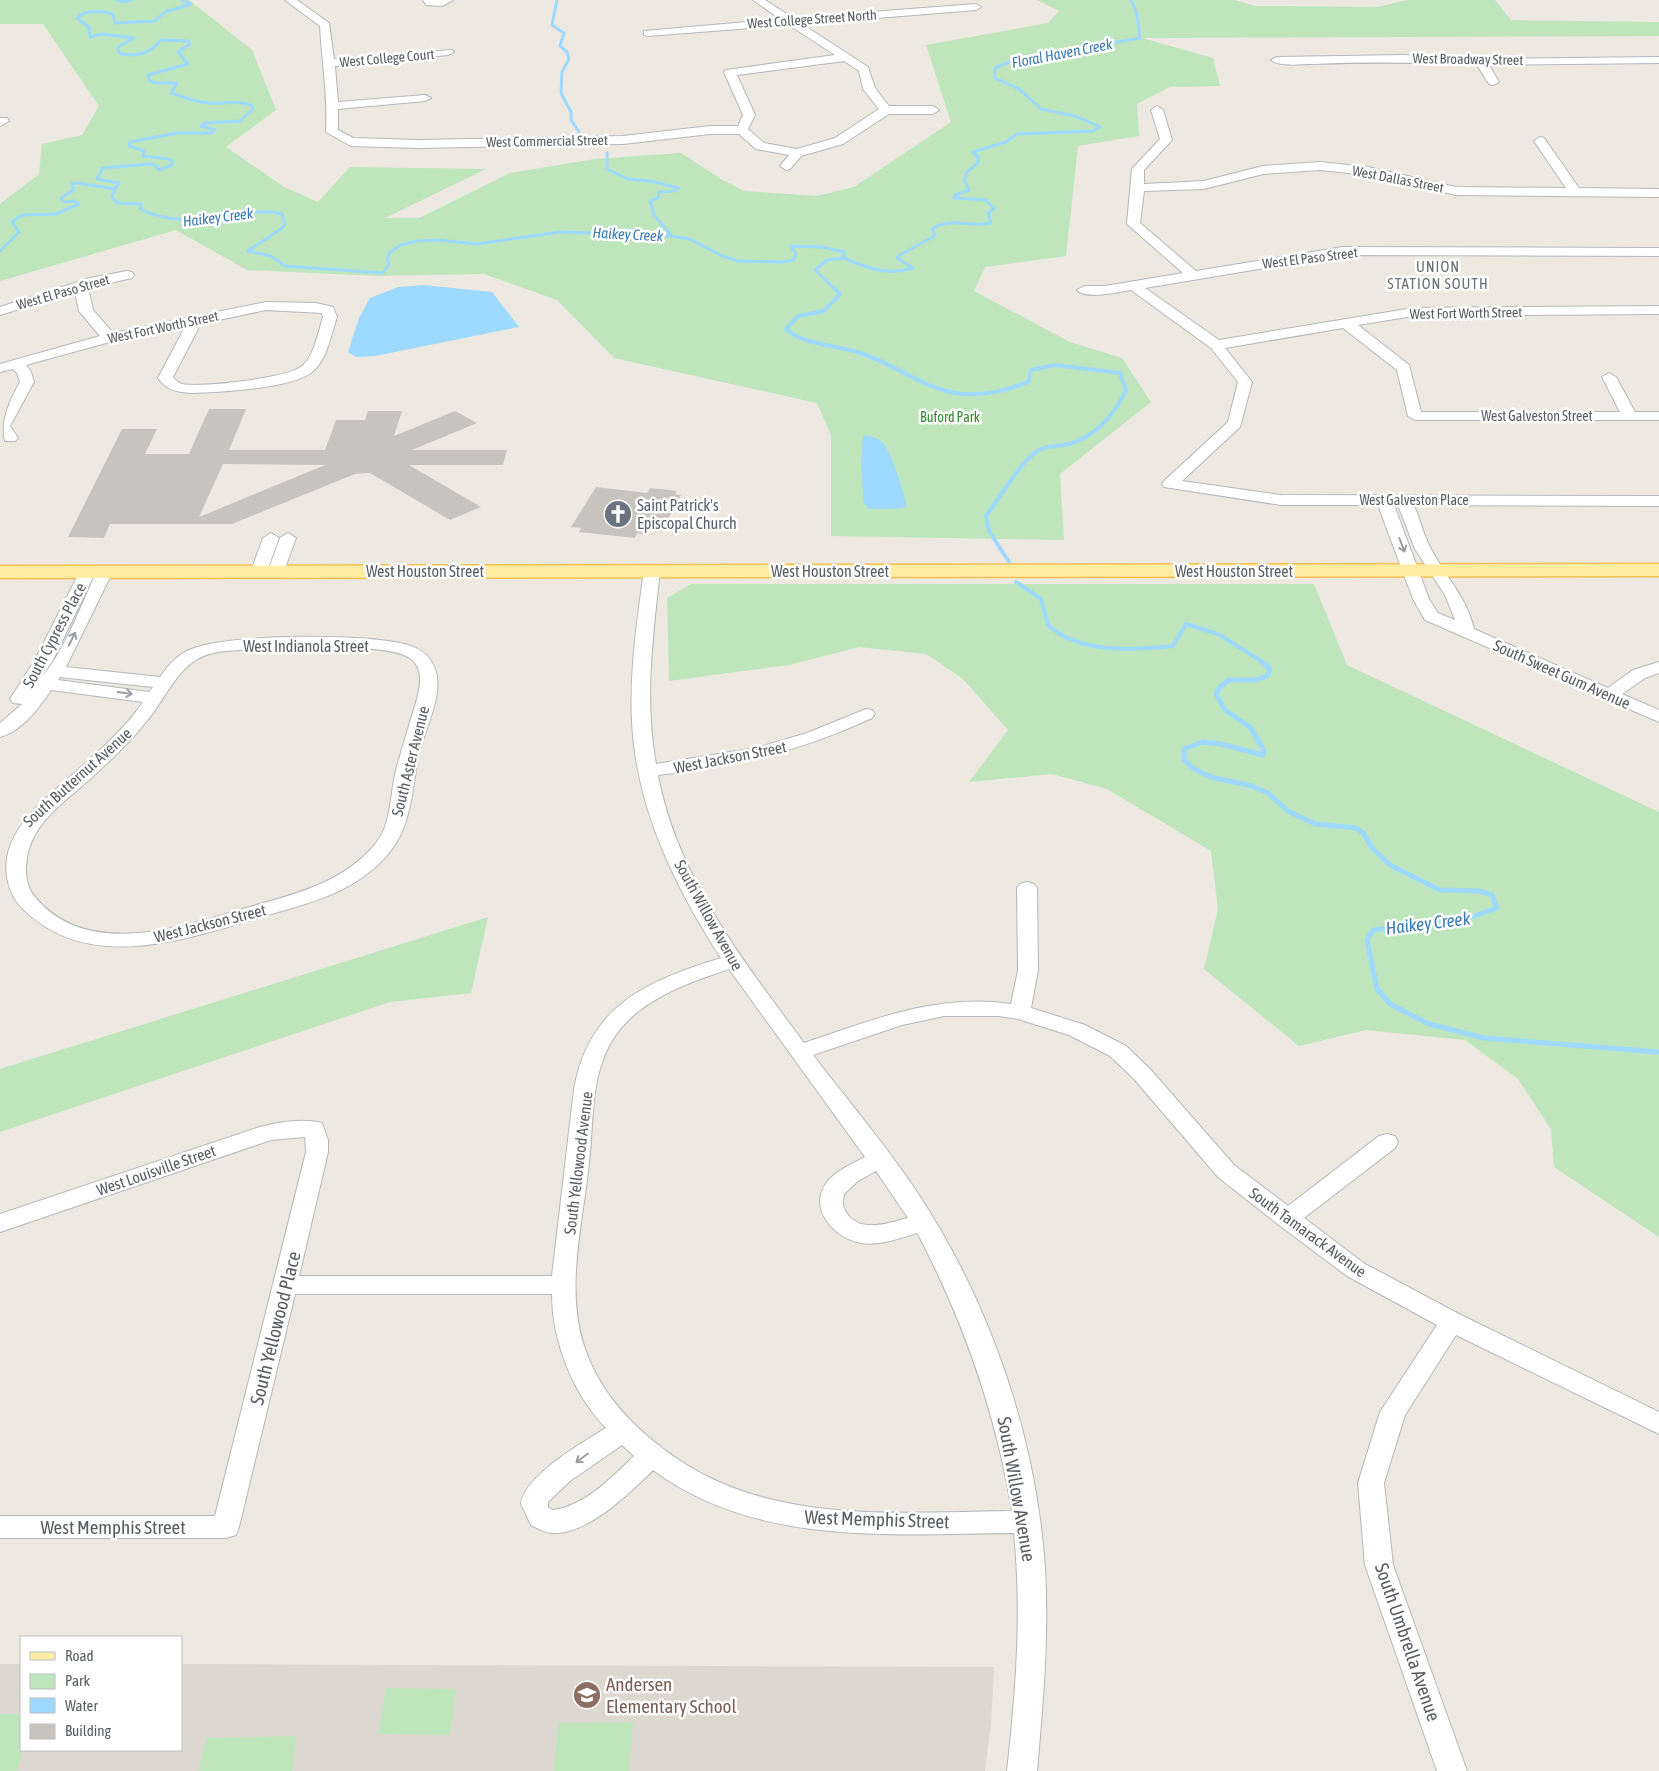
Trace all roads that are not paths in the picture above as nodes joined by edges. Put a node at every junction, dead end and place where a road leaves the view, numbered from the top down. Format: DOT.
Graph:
graph roads {
  1 [pos="290,0"];
  2 [pos="428,0"];
  3 [pos="448,0"];
  4 [pos="758,0"];
  5 [pos="976,7"];
  6 [pos="788,21"];
  7 [pos="648,32"];
  8 [pos="448,52"];
  9 [pos="848,57"];
  10 [pos="1276,60"];
  11 [pos="1659,60"];
  12 [pos="1480,62"];
  13 [pos="327,63"];
  14 [pos="1493,82"];
  15 [pos="425,98"];
  16 [pos="334,106"];
  17 [pos="886,110"];
  18 [pos="933,110"];
  19 [pos="1157,110"];
  20 [pos="742,130"];
  21 [pos="1540,141"];
  22 [pos="797,153"];
  23 [pos="786,166"];
  24 [pos="1138,188"];
  25 [pos="1575,192"];
  26 [pos="1654,197"];
  27 [pos="1659,252"];
  28 [pos="126,275"];
  29 [pos="1193,275"];
  30 [pos="81,285"];
  31 [pos="1134,286"];
  32 [pos="1084,290"];
  33 [pos="1659,310"];
  34 [pos="0,311"];
  35 [pos="185,322"];
  36 [pos="1347,324"];
  37 [pos="110,338"];
  38 [pos="1216,345"];
  39 [pos="16,364"];
  40 [pos="0,368"];
  41 [pos="1610,377"];
  42 [pos="1630,416"];
  43 [pos="1659,416"];
  44 [pos="10,438"];
  45 [pos="1384,500"];
  46 [pos="1404,500"];
  47 [pos="1659,501"];
  48 [pos="271,538"];
  49 [pos="288,538"];
  50 [pos="1659,570"];
  51 [pos="96,571"];
  52 [pos="267,571"];
  53 [pos="652,571"];
  54 [pos="1411,571"];
  55 [pos="1437,571"];
  56 [pos="0,572"];
  57 [pos="1466,631"];
  58 [pos="196,653"];
  59 [pos="415,654"];
  60 [pos="1659,667"];
  61 [pos="44,679"];
  62 [pos="160,690"];
  63 [pos="1610,694"];
  64 [pos="866,714"];
  65 [pos="1659,717"];
  66 [pos="0,720"];
  67 [pos="0,731"];
  68 [pos="648,771"];
  69 [pos="12,831"];
  70 [pos="367,864"];
  71 [pos="1027,888"];
  72 [pos="733,961"];
  73 [pos="1020,1012"];
  74 [pos="800,1052"];
  75 [pos="314,1129"];
  76 [pos="1387,1142"];
  77 [pos="879,1160"];
  78 [pos="1287,1219"];
  79 [pos="924,1222"];
  80 [pos="0,1223"];
  81 [pos="286,1284"];
  82 [pos="565,1284"];
  83 [pos="1452,1322"];
  84 [pos="1659,1424"];
  85 [pos="623,1431"];
  86 [pos="651,1456"];
  87 [pos="1025,1522"];
  88 [pos="0,1526"];
  89 [pos="226,1527"];
  90 [pos="1022,1771"];
  91 [pos="1452,1771"];
  1 -- 13 [label="street"];
  2 -- 3 [label="street"];
  4 -- 6 [label="street"];
  5 -- 6 [label="street, West College Street North"];
  6 -- 7 [label="street, West College Street North"];
  6 -- 9 [label="street"];
  8 -- 13 [label="street, West College Court"];
  9 -- 17 [label="street"];
  9 -- 20 [label="street"];
  10 -- 12 [label="street, West Broadway Street"];
  11 -- 12 [label="street, West Broadway Street"];
  12 -- 14 [label="street"];
  13 -- 16 [label="street"];
  15 -- 16 [label="street"];
  16 -- 20 [label="street, West Commercial Street"];
  17 -- 18 [label="street"];
  17 -- 22 [label="street"];
  19 -- 24 [label="street"];
  20 -- 22 [label="street"];
  21 -- 25 [label="street"];
  22 -- 23 [label="street"];
  24 -- 25 [label="street, West Dallas Street"];
  24 -- 29 [label="street"];
  25 -- 26 [label="street, West Dallas Street"];
  27 -- 29 [label="street, West El Paso Street"];
  28 -- 30 [label="street, West El Paso Street"];
  29 -- 31 [label="street, West El Paso Street"];
  30 -- 34 [label="street, West El Paso Street"];
  30 -- 37 [label="street"];
  31 -- 32 [label="street, West El Paso Street"];
  31 -- 38 [label="street"];
  33 -- 36 [label="street, West Fort Worth Street"];
  35 -- 35 [label="street, West Fort Worth Street"];
  35 -- 37 [label="street, West Fort Worth Street"];
  36 -- 38 [label="street, West Fort Worth Street"];
  36 -- 42 [label="street, West Galveston Street"];
  37 -- 39 [label="street, West Fort Worth Street"];
  38 -- 45 [label="street, West Galveston Place"];
  39 -- 40 [label="street, West Fort Worth Street"];
  39 -- 44 [label="street"];
  41 -- 42 [label="street"];
  42 -- 43 [label="street, West Galveston Street"];
  45 -- 46 [label="street, West Galveston Place"];
  45 -- 54 [label="street, South Sweet Gum Avenue, one-way"];
  46 -- 47 [label="street, West Galveston Place"];
  46 -- 55 [label="street"];
  48 -- 52 [label="street"];
  49 -- 52 [label="street"];
  50 -- 55 [label="main road, West Houston Street"];
  51 -- 52 [label="main road, West Houston Street"];
  51 -- 56 [label="main road, West Houston Street"];
  61 -- 51 [label="street, South Cypress Place, one-way"];
  51 -- 61 [label="street, South Cypress Place"];
  52 -- 53 [label="main road, West Houston Street"];
  53 -- 54 [label="main road, West Houston Street"];
  53 -- 68 [label="street, South Willow Avenue"];
  54 -- 55 [label="main road, West Houston Street"];
  54 -- 57 [label="street, South Sweet Gum Avenue"];
  55 -- 57 [label="street"];
  57 -- 63 [label="street, South Sweet Gum Avenue"];
  58 -- 59 [label="street, West Indianola Street"];
  58 -- 62 [label="street, South Butternut Avenue"];
  59 -- 70 [label="street, South Aster Avenue"];
  60 -- 63 [label="street"];
  61 -- 62 [label="street"];
  61 -- 66 [label="street, South Cypress Place"];
  61 -- 67 [label="street, South Cypress Place"];
  62 -- 69 [label="street, South Butternut Avenue"];
  63 -- 65 [label="street, South Sweet Gum Avenue"];
  64 -- 68 [label="street, West Jackson Street"];
  68 -- 72 [label="street, South Willow Avenue"];
  69 -- 70 [label="street, West Jackson Street"];
  71 -- 73 [label="street"];
  72 -- 74 [label="street, South Willow Avenue"];
  72 -- 82 [label="street, South Yellowood Avenue"];
  73 -- 74 [label="street, South Tamarack Avenue"];
  73 -- 78 [label="street, South Tamarack Avenue"];
  74 -- 77 [label="street, South Willow Avenue"];
  75 -- 80 [label="street, West Louisville Street"];
  75 -- 81 [label="street, South Yellowood Place"];
  76 -- 78 [label="street"];
  77 -- 79 [label="street, South Willow Avenue"];
  77 -- 79 [label="street"];
  78 -- 83 [label="street, South Tamarack Avenue"];
  79 -- 87 [label="street, South Willow Avenue"];
  81 -- 82 [label="street"];
  81 -- 89 [label="street, South Yellowood Place"];
  82 -- 85 [label="street, South Yellowood Avenue"];
  83 -- 84 [label="street, South Tamarack Avenue"];
  83 -- 91 [label="street, South Umbrella Avenue"];
  85 -- 86 [label="street, West Memphis Street"];
  85 -- 86 [label="street, one-way"];
  86 -- 87 [label="street, West Memphis Street"];
  87 -- 90 [label="street, South Willow Avenue"];
  88 -- 89 [label="street, West Memphis Street"];
}
